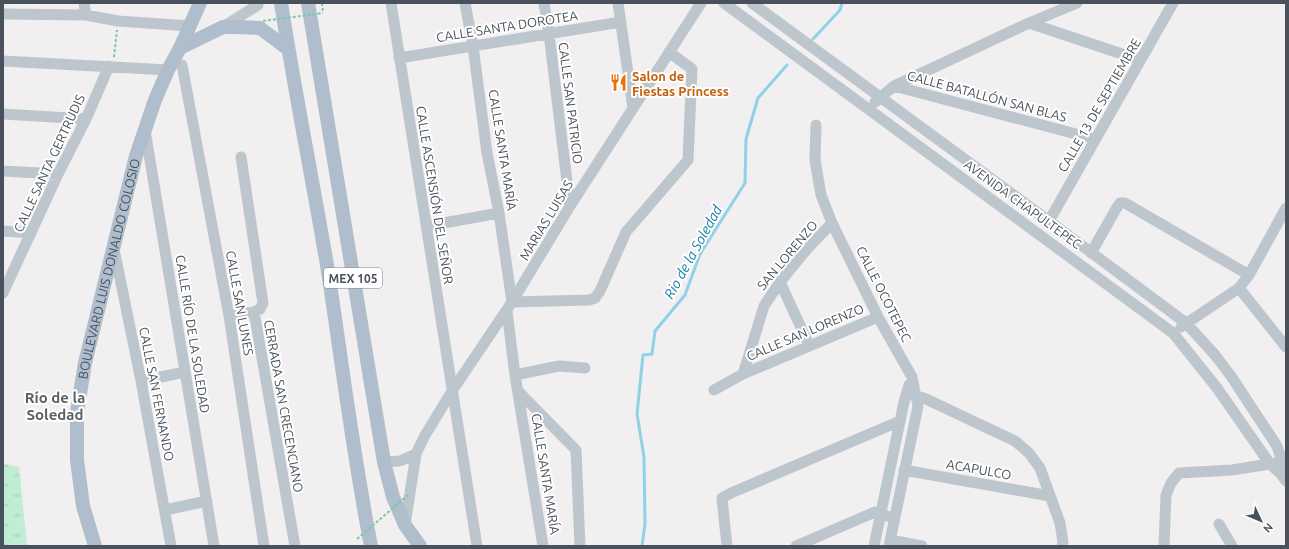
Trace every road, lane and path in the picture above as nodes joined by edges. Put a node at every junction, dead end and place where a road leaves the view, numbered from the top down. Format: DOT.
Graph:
graph roads {
  1 [pos="84,3"];
  2 [pos="200,3"];
  3 [pos="281,3"];
  4 [pos="308,3"];
  5 [pos="322,3"];
  6 [pos="391,3"];
  7 [pos="465,3"];
  8 [pos="544,3"];
  9 [pos="618,3"];
  10 [pos="701,3"];
  11 [pos="724,3"];
  12 [pos="752,3"];
  13 [pos="1077,3"];
  14 [pos="1173,3"];
  15 [pos="258,4"];
  16 [pos="3,14"];
  17 [pos="86,15"];
  18 [pos="118,20"];
  19 [pos="263,21"];
  20 [pos="620,22"];
  21 [pos="1029,23"];
  22 [pos="190,26"];
  23 [pos="223,27"];
  24 [pos="549,34"];
  25 [pos="473,46"];
  26 [pos="180,48"];
  27 [pos="288,49"];
  28 [pos="669,52"];
  29 [pos="399,58"];
  30 [pos="3,60"];
  31 [pos="1140,60"];
  32 [pos="182,65"];
  33 [pos="111,66"];
  34 [pos="168,70"];
  35 [pos="894,86"];
  36 [pos="880,98"];
  37 [pos="633,108"];
  38 [pos="868,108"];
  39 [pos="3,114"];
  40 [pos="86,119"];
  41 [pos="816,125"];
  42 [pos="145,127"];
  43 [pos="1095,139"];
  44 [pos="241,157"];
  45 [pos="3,171"];
  46 [pos="58,174"];
  47 [pos="570,206"];
  48 [pos="1286,209"];
  49 [pos="499,213"];
  50 [pos="1049,221"];
  51 [pos="832,223"];
  52 [pos="427,226"];
  53 [pos="3,231"];
  54 [pos="31,233"];
  55 [pos="114,249"];
  56 [pos="1091,253"];
  57 [pos="1249,275"];
  58 [pos="780,282"];
  59 [pos="1239,288"];
  60 [pos="4,290"];
  61 [pos="510,306"];
  62 [pos="254,312"];
  63 [pos="229,316"];
  64 [pos="878,317"];
  65 [pos="1186,323"];
  66 [pos="1173,333"];
  67 [pos="809,345"];
  68 [pos="1286,347"];
  69 [pos="585,368"];
  70 [pos="185,372"];
  71 [pos="743,374"];
  72 [pos="515,375"];
  73 [pos="141,381"];
  74 [pos="714,390"];
  75 [pos="452,391"];
  76 [pos="518,391"];
  77 [pos="912,394"];
  78 [pos="900,421"];
  79 [pos="416,454"];
  80 [pos="384,462"];
  81 [pos="1279,462"];
  82 [pos="904,470"];
  83 [pos="1284,477"];
  84 [pos="408,495"];
  85 [pos="1050,496"];
  86 [pos="207,501"];
  87 [pos="165,510"];
  88 [pos="881,514"];
  89 [pos="895,517"];
  90 [pos="1219,524"];
  91 [pos="405,525"];
  92 [pos="357,539"];
  93 [pos="889,543"];
  94 [pos="95,546"];
  95 [pos="171,546"];
  96 [pos="214,546"];
  97 [pos="264,546"];
  98 [pos="294,546"];
  99 [pos="371,546"];
  100 [pos="420,546"];
  101 [pos="477,546"];
  102 [pos="543,546"];
  103 [pos="580,546"];
  104 [pos="727,546"];
  105 [pos="796,546"];
  106 [pos="874,546"];
  107 [pos="922,546"];
  108 [pos="1062,546"];
  109 [pos="1164,546"];
  110 [pos="1232,546"];
  1 -- 17 [label="street"];
  2 -- 22 [label="main road, BOULEVARD LUIS DONALDO COLOSIO"];
  3 -- 27 [label="main road, MEX 105"];
  4 -- 80 [label="main road, MEX 105"];
  5 -- 19 [label="path, bridge"];
  6 -- 29 [label="street, CALLE ASCENSIÓN DEL SEÑOR"];
  7 -- 25 [label="street, CALLE SANTA MARÍA"];
  8 -- 24 [label="street, CALLE SAN PATRICIO"];
  9 -- 20 [label="street"];
  10 -- 28 [label="street, MARIAS LUISAS"];
  11 -- 38 [label="street, AVENIDA CHAPULTEPEC"];
  12 -- 36 [label="street, AVENIDA CHAPULTEPEC"];
  13 -- 21 [label="street"];
  14 -- 31 [label="street, CALLE 13 DE SEPTIEMBRE"];
  15 -- 23 [label="street"];
  16 -- 17 [label="street"];
  17 -- 18 [label="street"];
  18 -- 22 [label="street"];
  18 -- 33 [label="path"];
  20 -- 24 [label="street, CALLE SANTA DOROTEA"];
  20 -- 37 [label="street"];
  21 -- 31 [label="street"];
  21 -- 35 [label="street"];
  22 -- 26 [label="main road, BOULEVARD LUIS DONALDO COLOSIO"];
  23 -- 26 [label="main road"];
  23 -- 27 [label="main road"];
  24 -- 25 [label="street, CALLE SANTA DOROTEA"];
  24 -- 47 [label="street, CALLE SAN PATRICIO"];
  25 -- 29 [label="street, CALLE SANTA DOROTEA"];
  25 -- 49 [label="street, CALLE SANTA MARÍA"];
  26 -- 34 [label="main road, BOULEVARD LUIS DONALDO COLOSIO"];
  27 -- 99 [label="main road, MEX 105"];
  28 -- 37 [label="street, MARIAS LUISAS"];
  28 -- 61 [label="street"];
  29 -- 52 [label="street, CALLE ASCENSIÓN DEL SEÑOR"];
  30 -- 33 [label="street"];
  31 -- 43 [label="street, CALLE 13 DE SEPTIEMBRE"];
  32 -- 63 [label="street, CALLE SAN LUNES"];
  33 -- 34 [label="street"];
  33 -- 40 [label="street, CALLE SANTA GERTRUDIS"];
  34 -- 42 [label="main road, BOULEVARD LUIS DONALDO COLOSIO"];
  35 -- 36 [label="street"];
  35 -- 43 [label="street, CALLE BATALLÓN SAN BLAS"];
  36 -- 38 [label="street"];
  36 -- 50 [label="street, AVENIDA CHAPULTEPEC"];
  37 -- 47 [label="street, MARIAS LUISAS"];
  38 -- 66 [label="street, AVENIDA CHAPULTEPEC"];
  39 -- 40 [label="street"];
  40 -- 46 [label="street, CALLE SANTA GERTRUDIS"];
  41 -- 51 [label="street, CALLE OCOTEPEC"];
  42 -- 55 [label="main road, BOULEVARD LUIS DONALDO COLOSIO"];
  42 -- 70 [label="street, CALLE RÍO DE LA SOLEDAD"];
  43 -- 50 [label="street, CALLE 13 DE SEPTIEMBRE"];
  44 -- 62 [label="street, CERRADA SAN CRECENCIANO"];
  45 -- 46 [label="street"];
  46 -- 54 [label="street, CALLE SANTA GERTRUDIS"];
  47 -- 61 [label="street, MARIAS LUISAS"];
  48 -- 57 [label="street"];
  49 -- 52 [label="street"];
  49 -- 61 [label="street, CALLE SANTA MARÍA"];
  50 -- 56 [label="street, AVENIDA CHAPULTEPEC"];
  51 -- 58 [label="street, SAN LORENZO"];
  51 -- 64 [label="street, CALLE OCOTEPEC"];
  52 -- 75 [label="street, CALLE ASCENSIÓN DEL SEÑOR"];
  53 -- 54 [label="street"];
  54 -- 60 [label="street, CALLE SANTA GERTRUDIS"];
  55 -- 73 [label="street, CALLE SAN FERNANDO"];
  55 -- 94 [label="main road, BOULEVARD LUIS DONALDO COLOSIO"];
  56 -- 57 [label="street"];
  56 -- 65 [label="street, AVENIDA CHAPULTEPEC"];
  57 -- 59 [label="street"];
  58 -- 67 [label="street"];
  58 -- 71 [label="street, SAN LORENZO"];
  59 -- 65 [label="street"];
  59 -- 68 [label="street"];
  61 -- 72 [label="street, CALLE SANTA MARÍA"];
  61 -- 75 [label="street, MARIAS LUISAS"];
  62 -- 63 [label="street"];
  62 -- 98 [label="street, CERRADA SAN CRECENCIANO"];
  63 -- 97 [label="street, CALLE SAN LUNES"];
  64 -- 67 [label="street, CALLE SAN LORENZO"];
  64 -- 77 [label="street, CALLE OCOTEPEC"];
  65 -- 66 [label="street"];
  65 -- 81 [label="street, AVENIDA CHAPULTEPEC"];
  66 -- 81 [label="street, AVENIDA CHAPULTEPEC"];
  67 -- 71 [label="street, CALLE SAN LORENZO"];
  69 -- 72 [label="street"];
  70 -- 73 [label="street"];
  70 -- 86 [label="street, CALLE RÍO DE LA SOLEDAD"];
  71 -- 74 [label="street, CALLE SAN LORENZO"];
  72 -- 76 [label="street, CALLE SANTA MARÍA"];
  73 -- 87 [label="street, CALLE SAN FERNANDO"];
  75 -- 79 [label="street, MARIAS LUISAS"];
  75 -- 101 [label="street, CALLE ASCENSIÓN DEL SEÑOR"];
  76 -- 102 [label="street, CALLE SANTA MARÍA"];
  76 -- 103 [label="street"];
  77 -- 78 [label="street"];
  77 -- 82 [label="street"];
  77 -- 85 [label="street"];
  78 -- 88 [label="street"];
  78 -- 104 [label="street"];
  79 -- 80 [label="street"];
  79 -- 91 [label="street, MARIAS LUISAS"];
  80 -- 91 [label="main road, MEX 105"];
  81 -- 83 [label="street"];
  81 -- 109 [label="street"];
  82 -- 85 [label="street, ACAPULCO"];
  82 -- 89 [label="street"];
  84 -- 92 [label="path, bridge"];
  85 -- 108 [label="street"];
  86 -- 87 [label="street"];
  86 -- 96 [label="street, CALLE RÍO DE LA SOLEDAD"];
  87 -- 95 [label="street, CALLE SAN FERNANDO"];
  88 -- 89 [label="street"];
  88 -- 105 [label="street"];
  88 -- 106 [label="street"];
  89 -- 93 [label="street"];
  90 -- 110 [label="street"];
  91 -- 100 [label="main road, MEX 105"];
  93 -- 107 [label="street"];
}
